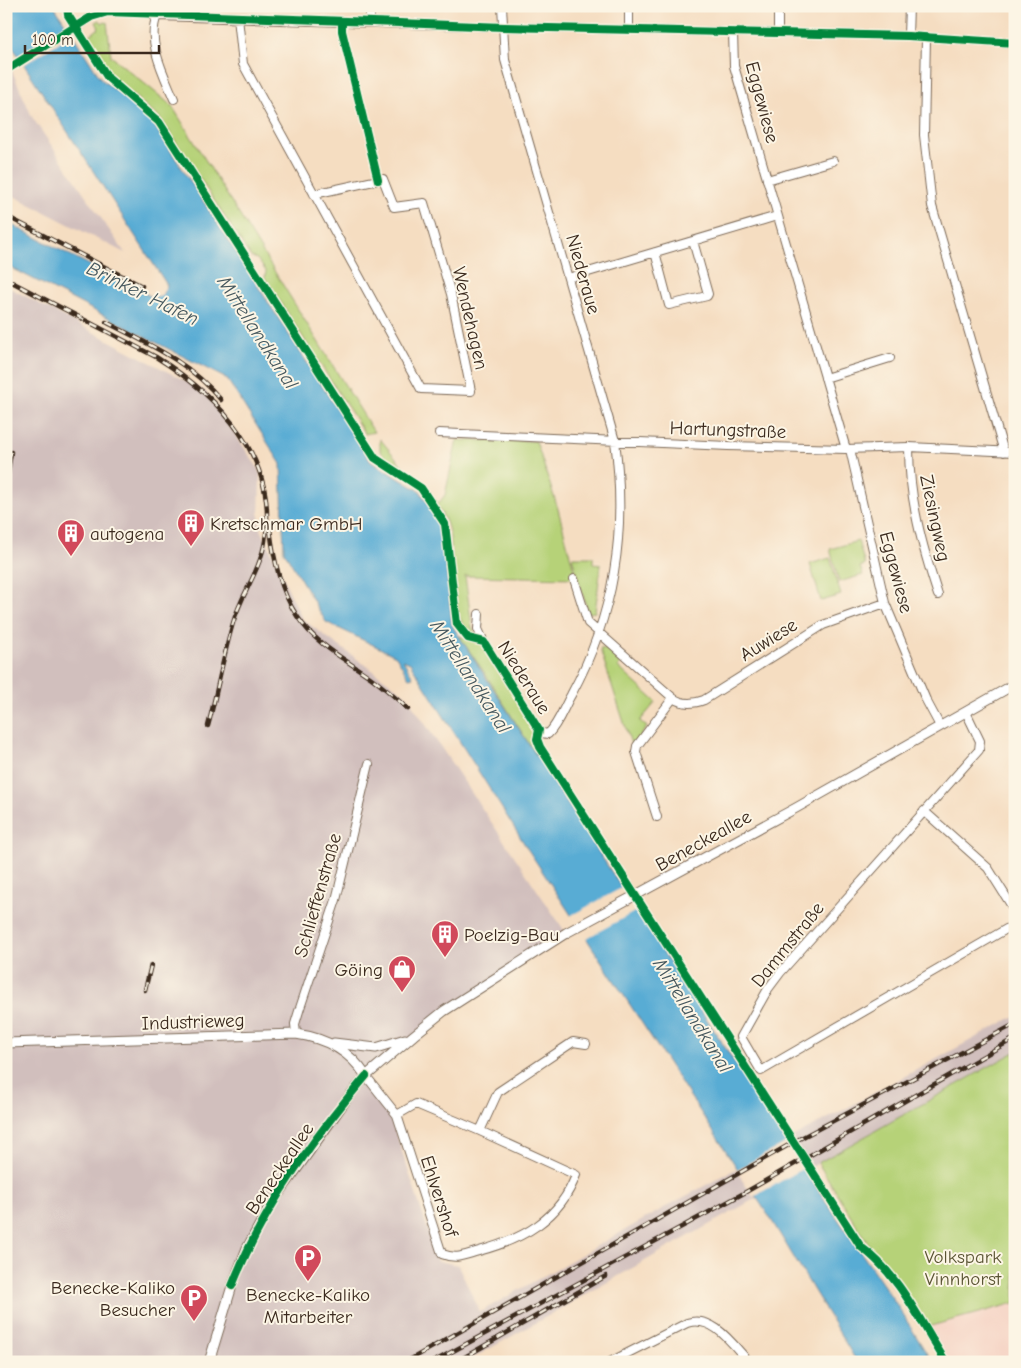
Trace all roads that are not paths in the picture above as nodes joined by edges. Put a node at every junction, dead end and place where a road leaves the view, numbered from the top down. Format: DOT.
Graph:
graph roads {
  1 [pos="359,6"];
  2 [pos="502,6"];
  3 [pos="629,6"];
  4 [pos="778,6"];
  5 [pos="908,6"];
  6 [pos="370,7"];
  7 [pos="238,18"];
  8 [pos="370,22"];
  9 [pos="504,27"];
  10 [pos="629,30"];
  11 [pos="733,32"];
  12 [pos="778,32"];
  13 [pos="908,36"];
  14 [pos="926,38"];
  15 [pos="1015,42"];
  16 [pos="174,99"];
  17 [pos="833,161"];
  18 [pos="768,180"];
  19 [pos="314,194"];
  20 [pos="777,216"];
  21 [pos="692,241"];
  22 [pos="655,252"];
  23 [pos="568,278"];
  24 [pos="890,358"];
  25 [pos="825,378"];
  26 [pos="439,433"];
  27 [pos="615,441"];
  28 [pos="909,447"];
  29 [pos="848,449"];
  30 [pos="1004,452"];
  31 [pos="1014,454"];
  32 [pos="574,579"];
  33 [pos="938,595"];
  34 [pos="885,603"];
  35 [pos="478,614"];
  36 [pos="599,633"];
  37 [pos="1015,684"];
  38 [pos="673,698"];
  39 [pos="966,712"];
  40 [pos="940,726"];
  41 [pos="369,764"];
  42 [pos="924,811"];
  43 [pos="657,817"];
  44 [pos="1015,911"];
  45 [pos="1015,924"];
  46 [pos="296,1034"];
  47 [pos="414,1035"];
  48 [pos="324,1040"];
  49 [pos="6,1043"];
  50 [pos="586,1044"];
  51 [pos="366,1076"];
  52 [pos="397,1115"];
  53 [pos="480,1131"];
  54 [pos="210,1362"];
  55 [pos="610,1362"];
  56 [pos="749,1362"];
  1 -- 6 [label="street"];
  2 -- 9 [label="street, Niederaue"];
  3 -- 10 [label="street"];
  4 -- 12 [label="street"];
  5 -- 13 [label="street"];
  6 -- 8 [label="street"];
  7 -- 8 [label="street"];
  7 -- 16 [label="street"];
  7 -- 19 [label="street, Wendehagen"];
  8 -- 9 [label="street"];
  9 -- 10 [label="street"];
  9 -- 23 [label="street, Niederaue"];
  10 -- 11 [label="street"];
  11 -- 12 [label="street"];
  11 -- 18 [label="street, Eggewiese"];
  12 -- 13 [label="street"];
  13 -- 14 [label="street"];
  14 -- 15 [label="street"];
  14 -- 30 [label="street"];
  17 -- 18 [label="street"];
  18 -- 20 [label="street, Eggewiese"];
  19 -- 19 [label="street, Wendehagen"];
  20 -- 21 [label="street"];
  20 -- 25 [label="street, Eggewiese"];
  21 -- 22 [label="street"];
  21 -- 22 [label="street"];
  22 -- 23 [label="street"];
  23 -- 27 [label="street, Niederaue"];
  24 -- 25 [label="street"];
  25 -- 29 [label="street, Eggewiese"];
  26 -- 27 [label="street, Hartungstraße"];
  27 -- 29 [label="street, Hartungstraße"];
  27 -- 36 [label="street, Niederaue"];
  28 -- 29 [label="street, Hartungstraße"];
  28 -- 30 [label="street, Hartungstraße"];
  28 -- 33 [label="street, Ziesingweg"];
  29 -- 34 [label="street, Eggewiese"];
  30 -- 31 [label="street, Hartungstraße"];
  32 -- 36 [label="street, Auwiese"];
  34 -- 38 [label="street, Auwiese"];
  34 -- 40 [label="street, Eggewiese"];
  35 -- 36 [label="street, Niederaue"];
  36 -- 38 [label="street, Auwiese"];
  37 -- 39 [label="street, Beneckeallee"];
  38 -- 43 [label="street"];
  39 -- 40 [label="street, Beneckeallee"];
  39 -- 42 [label="street, Dammstraße"];
  40 -- 47 [label="street, Beneckeallee"];
  41 -- 46 [label="street, Schlieffenstraße"];
  42 -- 44 [label="street"];
  42 -- 45 [label="street, Dammstraße"];
  46 -- 48 [label="street, Industrieweg"];
  46 -- 49 [label="street, Industrieweg"];
  47 -- 48 [label="street, Beneckeallee"];
  47 -- 51 [label="street, Beneckeallee"];
  48 -- 51 [label="street, Industrieweg"];
  50 -- 53 [label="street"];
  51 -- 52 [label="street, Ehlvershof"];
  51 -- 54 [label="street, Beneckeallee"];
  52 -- 53 [label="street, Ehlvershof"];
  52 -- 53 [label="street, Ehlvershof"];
  55 -- 56 [label="street"];
}
